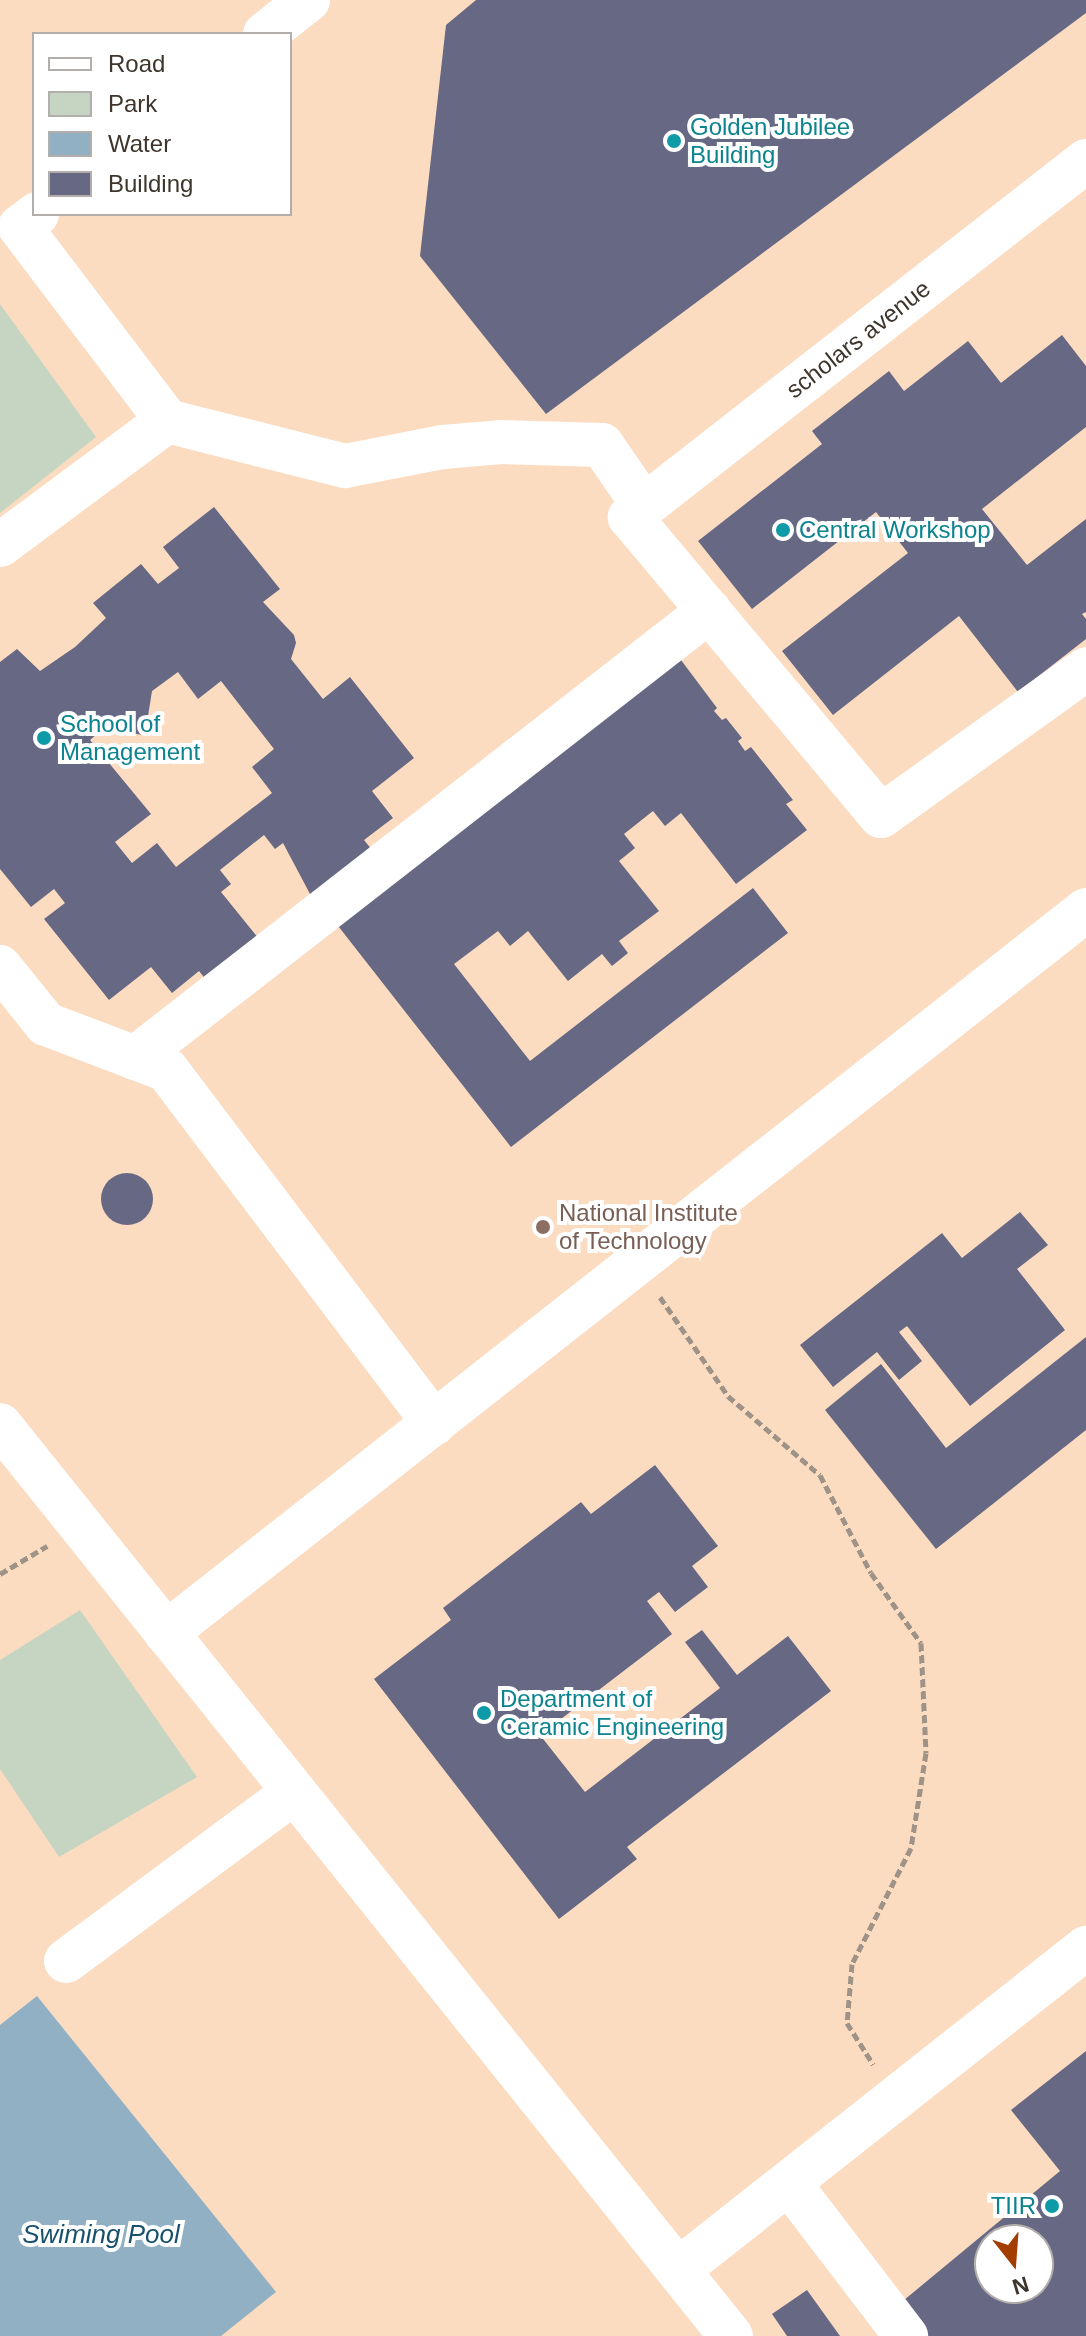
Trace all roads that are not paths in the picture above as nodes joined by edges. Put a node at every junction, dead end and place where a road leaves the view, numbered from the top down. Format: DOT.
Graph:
graph roads {
  1 [pos="308,0"];
  2 [pos="268,32"];
  3 [pos="1086,161"];
  4 [pos="19,228"];
  5 [pos="167,421"];
  6 [pos="637,512"];
  7 [pos="0,545"];
  8 [pos="709,611"];
  9 [pos="1086,670"];
  10 [pos="1086,910"];
  11 [pos="0,967"];
  12 [pos="135,1058"];
  13 [pos="434,1423"];
  14 [pos="0,1425"];
  15 [pos="166,1633"];
  16 [pos="294,1792"];
  17 [pos="1086,1948"];
  18 [pos="66,1961"];
  19 [pos="789,2183"];
  20 [pos="678,2270"];
  21 [pos="713,2330"];
  22 [pos="906,2336"];
  1 -- 2 [label="street"];
  3 -- 6 [label="street, scholars avenue"];
  4 -- 5 [label="street"];
  5 -- 6 [label="street"];
  5 -- 7 [label="street"];
  6 -- 8 [label="street"];
  8 -- 9 [label="street"];
  8 -- 12 [label="street"];
  10 -- 13 [label="street"];
  11 -- 12 [label="street"];
  12 -- 13 [label="street"];
  13 -- 15 [label="street"];
  14 -- 15 [label="street"];
  15 -- 16 [label="street"];
  16 -- 18 [label="street"];
  16 -- 20 [label="street"];
  17 -- 19 [label="street"];
  19 -- 20 [label="street"];
  19 -- 22 [label="street"];
  20 -- 21 [label="street"];
}
